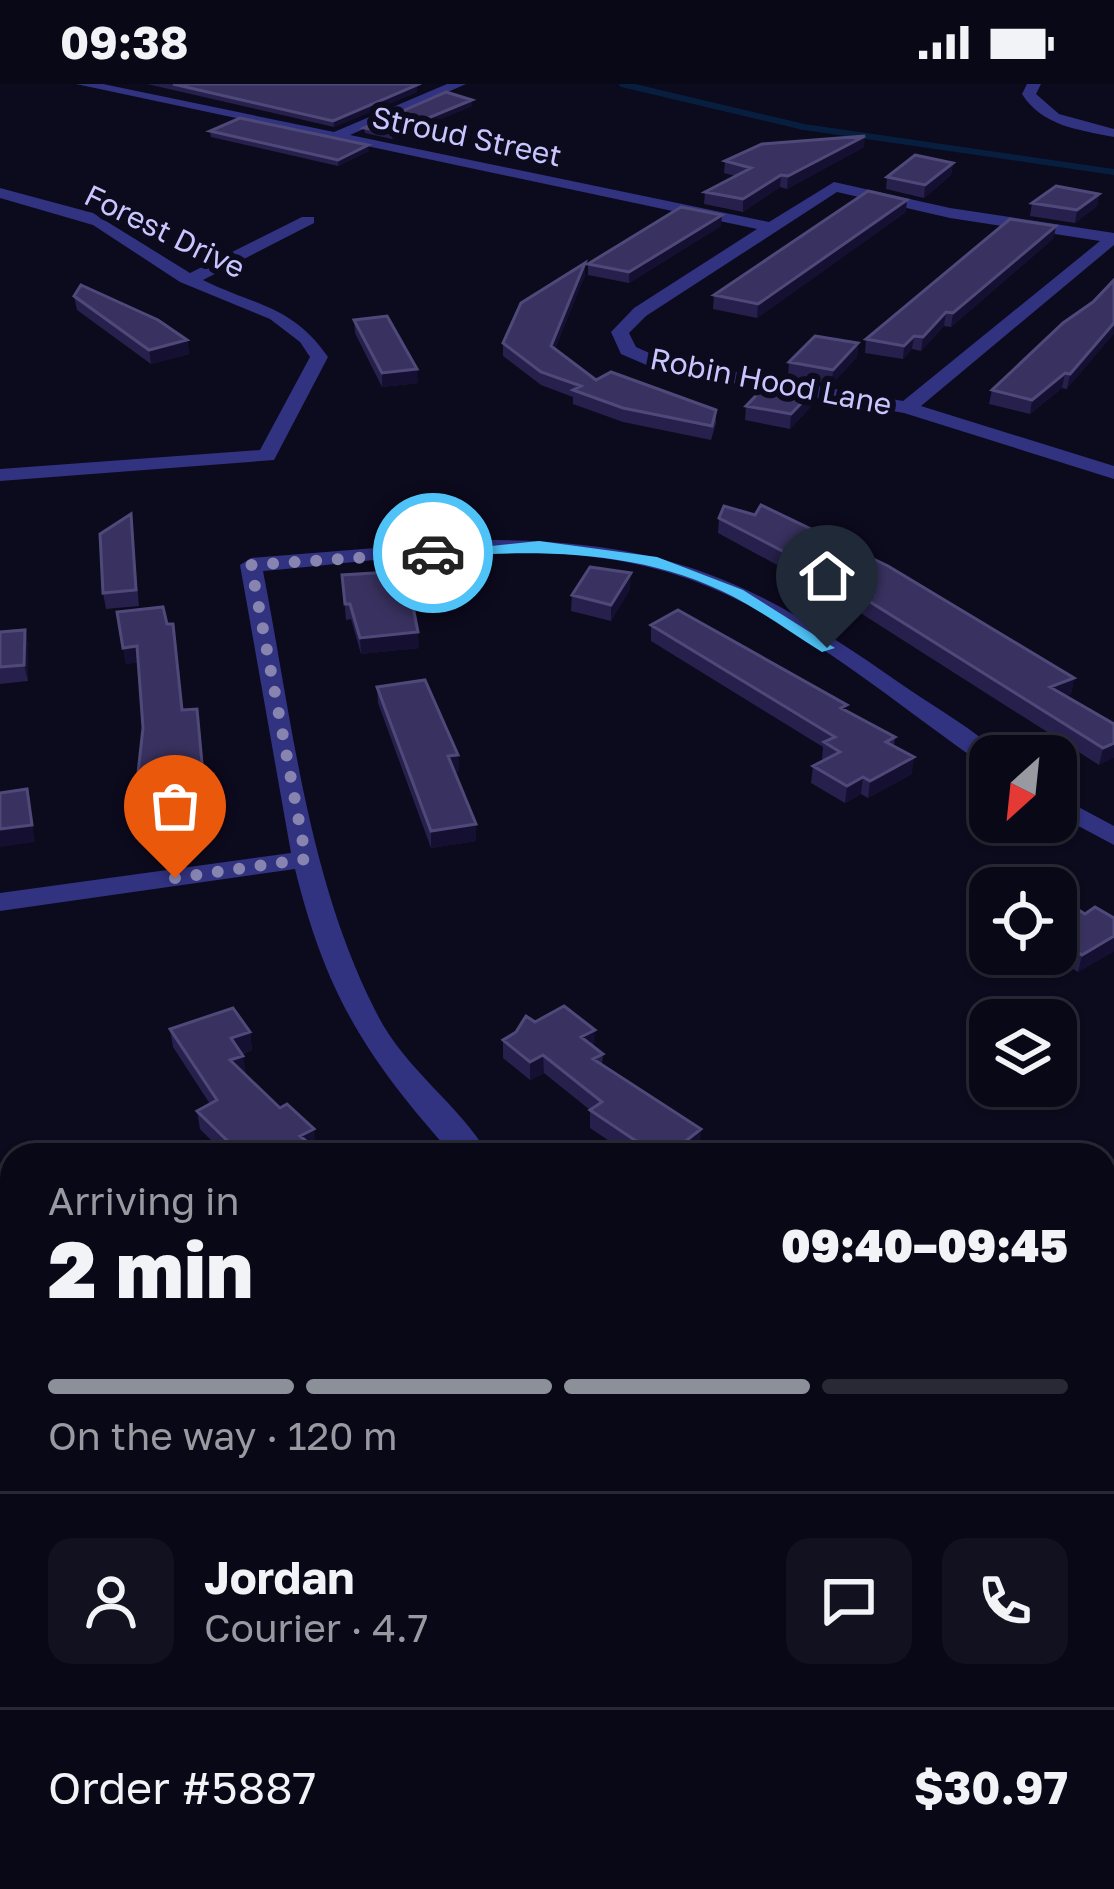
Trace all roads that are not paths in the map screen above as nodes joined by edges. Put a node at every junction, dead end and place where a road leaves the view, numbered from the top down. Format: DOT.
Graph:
graph roads {
  1 [pos="83,84"];
  2 [pos="459,84"];
  3 [pos="1034,84"];
  4 [pos="1114,133"];
  5 [pos="336,136"];
  6 [pos="0,193"];
  7 [pos="308,220"];
  8 [pos="770,227"];
  9 [pos="1114,238"];
  10 [pos="190,280"];
  11 [pos="907,408"];
  12 [pos="1114,473"];
  13 [pos="0,475"];
  14 [pos="969,744"];
  15 [pos="1077,815"];
  16 [pos="1114,837"];
  17 [pos="306,859"];
  18 [pos="0,902"];
  19 [pos="461,1143"];
  1 -- 5 [label="street, Stroud Street"];
  2 -- 5 [label="street"];
  3 -- 4 [label="street"];
  5 -- 8 [label="street, Stroud Street"];
  6 -- 10 [label="street, Forest Drive"];
  7 -- 10 [label="street"];
  8 -- 9 [label="street, Robin Hood Lane"];
  8 -- 11 [label="street, Robin Hood Lane"];
  9 -- 11 [label="street, Robin Hood Lane"];
  10 -- 13 [label="street, Forest Drive"];
  11 -- 12 [label="street, Robin Hood Lane"];
  14 -- 17 [label="street"];
  15 -- 16 [label="street"];
  17 -- 18 [label="street"];
  17 -- 19 [label="street"];
}
